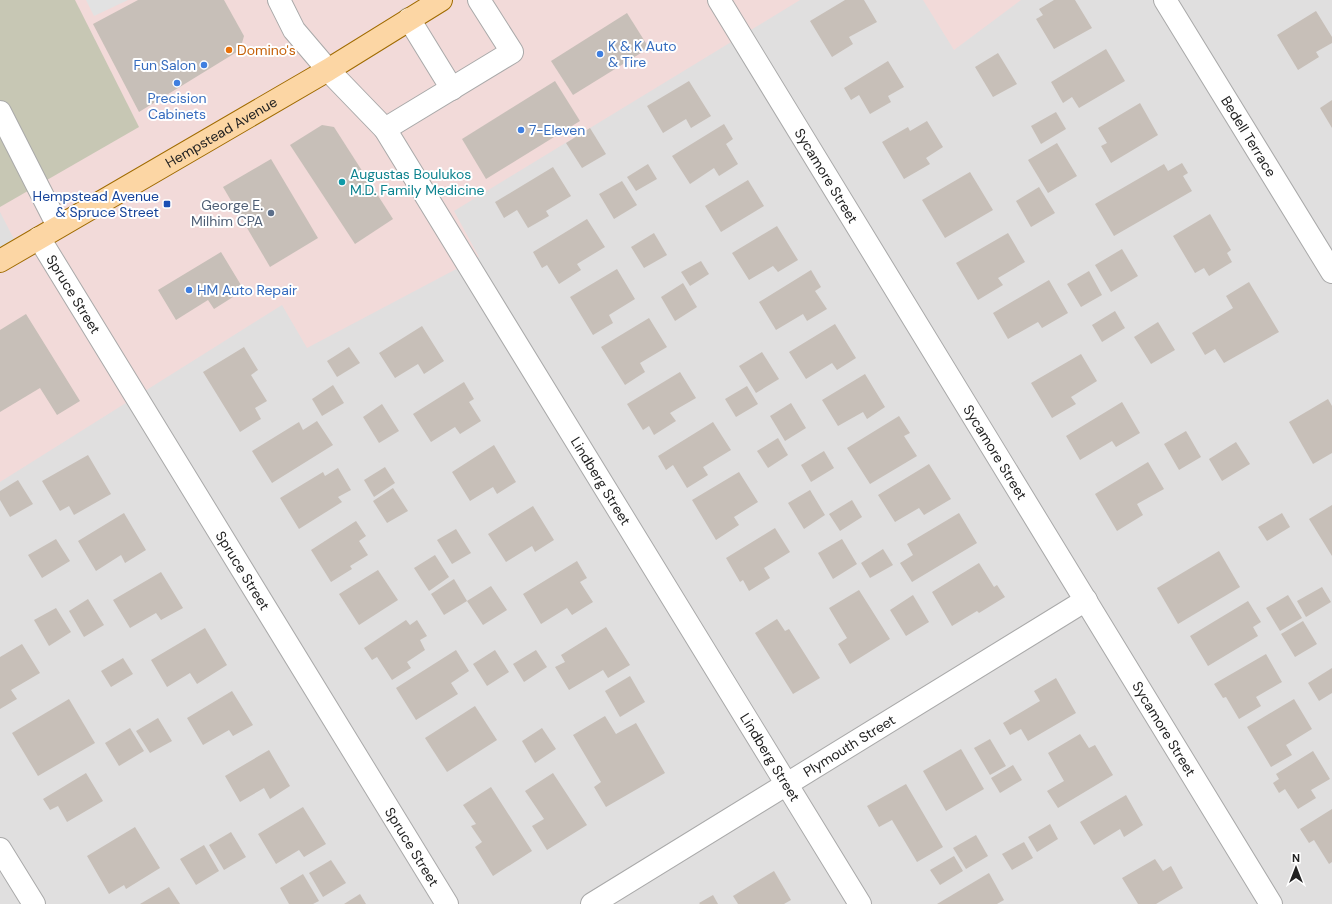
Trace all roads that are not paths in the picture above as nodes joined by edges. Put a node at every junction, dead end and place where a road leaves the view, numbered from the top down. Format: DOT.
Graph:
graph roads {
  1 [pos="279,0"];
  2 [pos="441,0"];
  3 [pos="479,0"];
  4 [pos="719,0"];
  5 [pos="1165,0"];
  6 [pos="409,20"];
  7 [pos="328,70"];
  8 [pos="452,89"];
  9 [pos="0,112"];
  10 [pos="385,129"];
  11 [pos="58,226"];
  12 [pos="38,238"];
  13 [pos="0,261"];
  14 [pos="1332,272"];
  15 [pos="1086,600"];
  16 [pos="787,784"];
  17 [pos="0,849"];
  18 [pos="34,904"];
  19 [pos="447,904"];
  20 [pos="592,904"];
  21 [pos="860,904"];
  22 [pos="1271,904"];
  1 -- 7 [label="street, Lindberg Street"];
  2 -- 6 [label="main road, Hempstead Avenue"];
  3 -- 8 [label="street"];
  4 -- 15 [label="street, Sycamore Street"];
  5 -- 14 [label="street, Bedell Terrace"];
  6 -- 7 [label="main road, Hempstead Avenue"];
  6 -- 8 [label="street"];
  7 -- 10 [label="street, Lindberg Street"];
  7 -- 11 [label="main road, Hempstead Avenue"];
  8 -- 10 [label="street"];
  9 -- 11 [label="street"];
  10 -- 16 [label="street, Lindberg Street"];
  11 -- 12 [label="main road, Hempstead Avenue"];
  12 -- 13 [label="main road, Hempstead Avenue"];
  12 -- 19 [label="street, Spruce Street"];
  15 -- 16 [label="street, Plymouth Street"];
  15 -- 22 [label="street, Sycamore Street"];
  16 -- 20 [label="street, Plymouth Street"];
  16 -- 21 [label="street, Lindberg Street"];
  17 -- 18 [label="street"];
}
